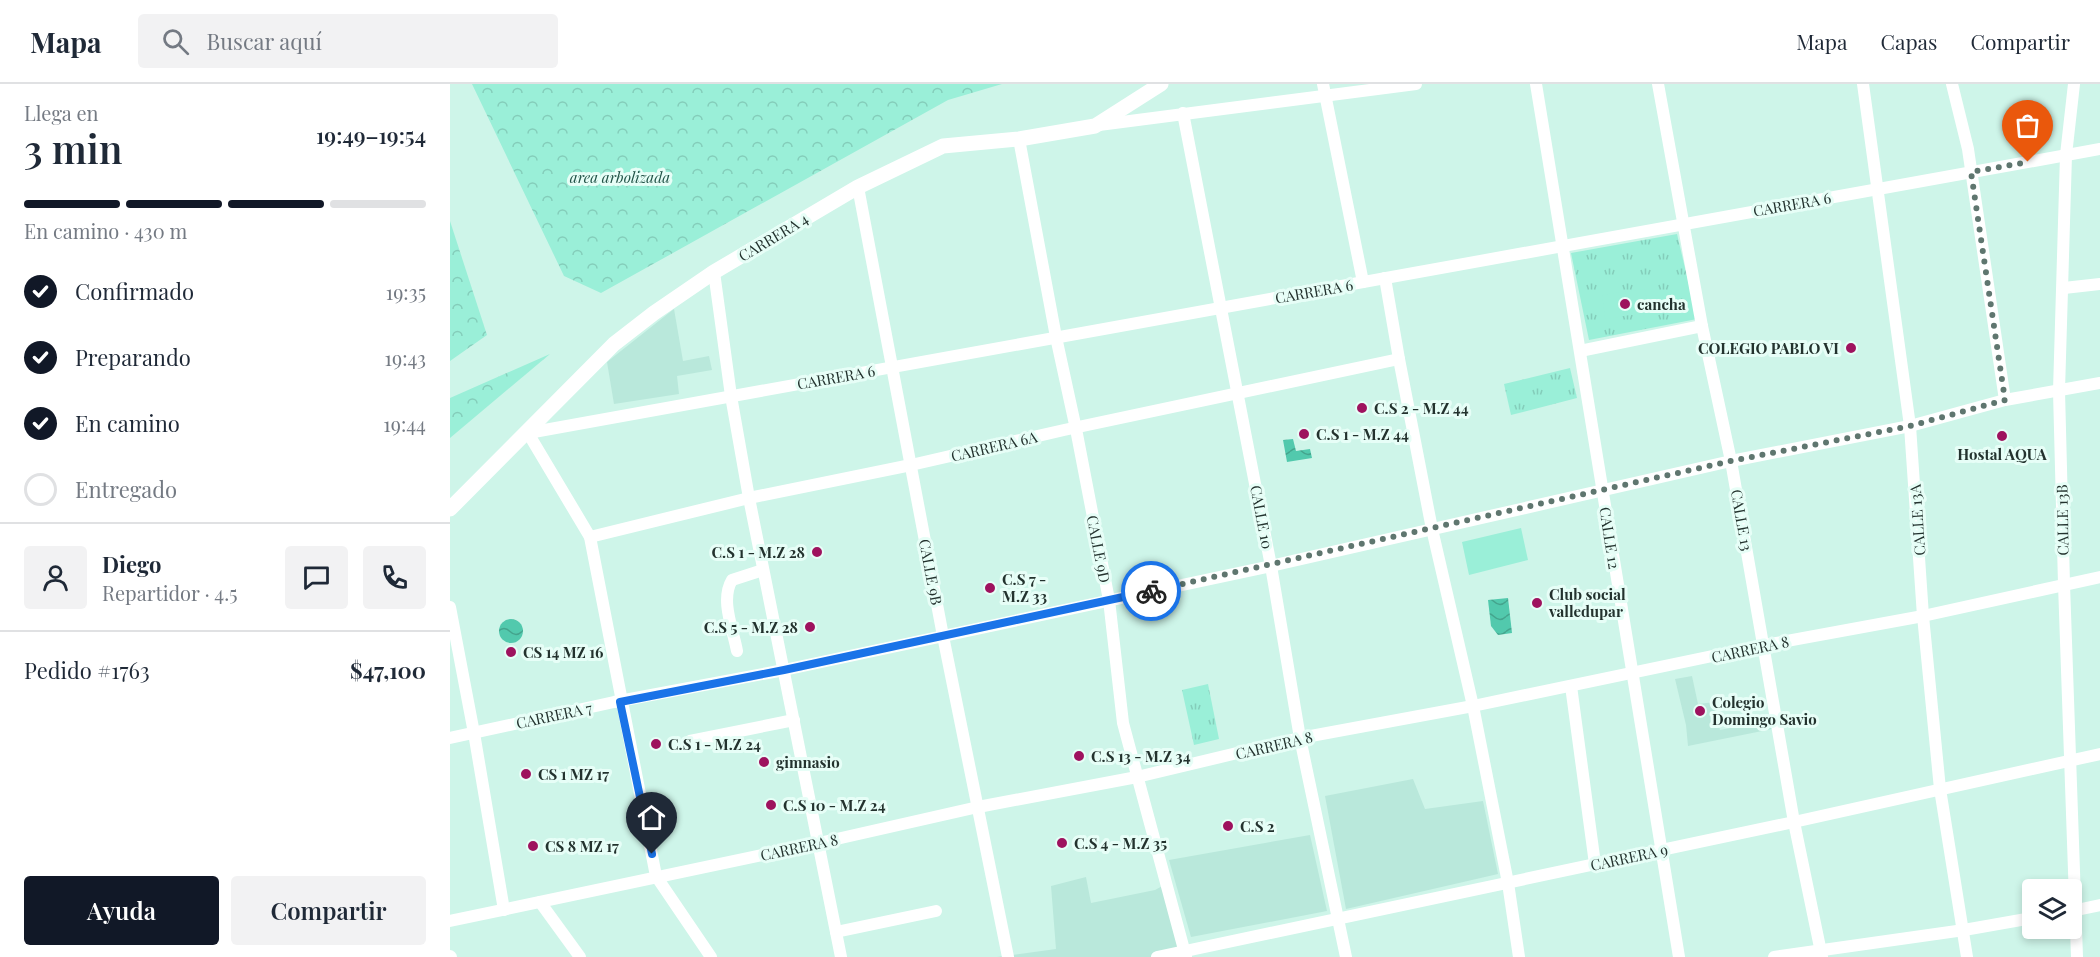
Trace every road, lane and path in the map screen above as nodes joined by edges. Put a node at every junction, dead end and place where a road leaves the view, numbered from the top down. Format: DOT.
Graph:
graph roads {
  1 [pos="1161,84"];
  2 [pos="1416,84"];
  3 [pos="1536,84"];
  4 [pos="1658,84"];
  5 [pos="1863,84"];
  6 [pos="1952,84"];
  7 [pos="2074,84"];
  8 [pos="1324,89"];
  9 [pos="1183,113"];
  10 [pos="1095,126"];
  11 [pos="1019,139"];
  12 [pos="2100,149"];
  13 [pos="2066,155"];
  14 [pos="1971,172"];
  15 [pos="858,187"];
  16 [pos="1879,189"];
  17 [pos="1684,224"];
  18 [pos="1562,246"];
  19 [pos="714,272"];
  20 [pos="1385,278"];
  21 [pos="1363,282"];
  22 [pos="2100,284"];
  23 [pos="2064,288"];
  24 [pos="1220,308"];
  25 [pos="1702,326"];
  26 [pos="1056,338"];
  27 [pos="1580,351"];
  28 [pos="1399,359"];
  29 [pos="892,367"];
  30 [pos="2100,383"];
  31 [pos="2060,392"];
  32 [pos="1237,394"];
  33 [pos="731,396"];
  34 [pos="2005,400"];
  35 [pos="1910,426"];
  36 [pos="1076,429"];
  37 [pos="528,433"];
  38 [pos="1731,461"];
  39 [pos="911,465"];
  40 [pos="1602,490"];
  41 [pos="749,498"];
  42 [pos="450,509"];
  43 [pos="1432,529"];
  44 [pos="590,537"];
  45 [pos="1271,566"];
  46 [pos="763,570"];
  47 [pos="2100,577"];
  48 [pos="2064,584"];
  49 [pos="1109,600"];
  50 [pos="450,607"];
  51 [pos="1923,616"];
  52 [pos="943,636"];
  53 [pos="1764,645"];
  54 [pos="737,651"];
  55 [pos="784,670"];
  56 [pos="1632,674"];
  57 [pos="1571,686"];
  58 [pos="620,702"];
  59 [pos="1473,706"];
  60 [pos="794,720"];
  61 [pos="474,733"];
  62 [pos="450,738"];
  63 [pos="1300,738"];
  64 [pos="690,741"];
  65 [pos="2100,754"];
  66 [pos="2071,760"];
  67 [pos="1137,777"];
  68 [pos="1940,789"];
  69 [pos="978,807"];
  70 [pos="1794,822"];
  71 [pos="819,843"];
  72 [pos="1662,850"];
  73 [pos="1595,864"];
  74 [pos="656,876"];
  75 [pos="2073,879"];
  76 [pos="1508,883"];
  77 [pos="540,902"];
  78 [pos="2100,906"];
  79 [pos="2082,909"];
  80 [pos="504,910"];
  81 [pos="936,911"];
  82 [pos="1337,918"];
  83 [pos="2022,920"];
  84 [pos="450,921"];
  85 [pos="1964,930"];
  86 [pos="836,932"];
  87 [pos="2076,939"];
  88 [pos="1822,953"];
  89 [pos="1185,954"];
  90 [pos="580,957"];
  91 [pos="711,957"];
  92 [pos="841,957"];
  93 [pos="1008,957"];
  94 [pos="1157,957"];
  95 [pos="1346,957"];
  96 [pos="1520,957"];
  97 [pos="1679,957"];
  98 [pos="1774,957"];
  99 [pos="1967,957"];
  100 [pos="2078,957"];
  1 -- 10 [label="main road, CARRERA 4"];
  2 -- 8 [label="street"];
  3 -- 18 [label="street, CALLE 12"];
  4 -- 17 [label="street, CALLE 13"];
  5 -- 16 [label="street, CALLE 13A"];
  6 -- 14 [label="street"];
  7 -- 13 [label="street, CALLE 13B"];
  8 -- 9 [label="street"];
  8 -- 21 [label="street"];
  9 -- 10 [label="street"];
  9 -- 24 [label="street, CALLE 10"];
  10 -- 11 [label="main road, CARRERA 4"];
  11 -- 15 [label="main road, CARRERA 4"];
  11 -- 26 [label="street, CALLE 9D"];
  12 -- 13 [label="street, CARRERA 6"];
  13 -- 14 [label="street, CARRERA 6"];
  13 -- 23 [label="street, CALLE 13B"];
  14 -- 16 [label="street, CARRERA 6"];
  14 -- 34 [label="street"];
  15 -- 19 [label="main road, CARRERA 4"];
  15 -- 29 [label="street, CALLE 9B"];
  16 -- 17 [label="street, CARRERA 6"];
  16 -- 35 [label="street, CALLE 13A"];
  17 -- 18 [label="street, CARRERA 6"];
  17 -- 25 [label="street, CALLE 13"];
  18 -- 20 [label="street, CARRERA 6"];
  18 -- 27 [label="street, CALLE 12"];
  19 -- 33 [label="street"];
  19 -- 37 [label="main road, CARRERA 4"];
  20 -- 21 [label="street, CARRERA 6"];
  20 -- 28 [label="street"];
  21 -- 24 [label="street, CARRERA 6"];
  22 -- 23 [label="street"];
  23 -- 31 [label="street, CALLE 13B"];
  24 -- 26 [label="street, CARRERA 6"];
  24 -- 32 [label="street, CALLE 10"];
  25 -- 27 [label="street"];
  25 -- 38 [label="street, CALLE 13"];
  26 -- 29 [label="street, CARRERA 6"];
  26 -- 36 [label="street, CALLE 9D"];
  27 -- 40 [label="street, CALLE 12"];
  28 -- 32 [label="street, CARRERA 6A"];
  28 -- 43 [label="street"];
  29 -- 33 [label="street, CARRERA 6"];
  29 -- 39 [label="street, CALLE 9B"];
  30 -- 31 [label="street, CARRERA 7"];
  31 -- 34 [label="street, CARRERA 7"];
  31 -- 48 [label="street, CALLE 13B"];
  32 -- 36 [label="street, CARRERA 6A"];
  32 -- 45 [label="street, CALLE 10"];
  33 -- 37 [label="street, CARRERA 6"];
  33 -- 41 [label="street"];
  34 -- 35 [label="street, CARRERA 7"];
  35 -- 38 [label="street, CARRERA 7"];
  35 -- 51 [label="street, CALLE 13A"];
  36 -- 39 [label="street, CARRERA 6A"];
  36 -- 49 [label="street, CALLE 9D"];
  37 -- 42 [label="main road, CARRERA 4"];
  37 -- 44 [label="street"];
  38 -- 40 [label="street, CARRERA 7"];
  38 -- 53 [label="street, CALLE 13"];
  39 -- 41 [label="street, CARRERA 6A"];
  39 -- 52 [label="street, CALLE 9B"];
  40 -- 43 [label="street, CARRERA 7"];
  40 -- 56 [label="street, CALLE 12"];
  41 -- 44 [label="street, CARRERA 6A"];
  41 -- 46 [label="street"];
  43 -- 45 [label="street, CARRERA 7"];
  43 -- 59 [label="street"];
  44 -- 58 [label="street"];
  45 -- 49 [label="street, CARRERA 7"];
  45 -- 63 [label="street, CALLE 10"];
  46 -- 54 [label="street"];
  46 -- 55 [label="street"];
  47 -- 48 [label="street, CARRERA 8"];
  48 -- 51 [label="street, CARRERA 8"];
  48 -- 66 [label="street, CALLE 13B"];
  49 -- 52 [label="street, CARRERA 7"];
  49 -- 67 [label="street, CALLE 9D"];
  50 -- 61 [label="street"];
  51 -- 53 [label="street, CARRERA 8"];
  51 -- 68 [label="street, CALLE 13A"];
  52 -- 55 [label="street, CARRERA 7"];
  52 -- 69 [label="street, CALLE 9B"];
  53 -- 56 [label="street, CARRERA 8"];
  53 -- 70 [label="street, CALLE 13"];
  55 -- 58 [label="street, CARRERA 7"];
  55 -- 60 [label="street"];
  56 -- 57 [label="street, CARRERA 8"];
  56 -- 72 [label="street, CALLE 12"];
  57 -- 59 [label="street, CARRERA 8"];
  57 -- 73 [label="street"];
  58 -- 61 [label="street, CARRERA 7"];
  58 -- 74 [label="street"];
  59 -- 63 [label="street, CARRERA 8"];
  59 -- 76 [label="street"];
  60 -- 64 [label="street"];
  60 -- 71 [label="street"];
  61 -- 62 [label="street, CARRERA 7"];
  61 -- 80 [label="street"];
  63 -- 67 [label="street, CARRERA 8"];
  63 -- 82 [label="street, CALLE 10"];
  65 -- 66 [label="street, CARRERA 9"];
  66 -- 68 [label="street, CARRERA 9"];
  66 -- 75 [label="street, CALLE 13B"];
  67 -- 69 [label="street, CARRERA 8"];
  67 -- 89 [label="street, CALLE 9D"];
  68 -- 70 [label="street, CARRERA 9"];
  68 -- 85 [label="street, CALLE 13A"];
  69 -- 71 [label="street, CARRERA 8"];
  69 -- 93 [label="street, CALLE 9B"];
  70 -- 72 [label="street, CARRERA 9"];
  70 -- 88 [label="street, CALLE 13"];
  71 -- 74 [label="street, CARRERA 8"];
  71 -- 86 [label="street"];
  72 -- 73 [label="street, CARRERA 9"];
  72 -- 97 [label="street, CALLE 12"];
  73 -- 76 [label="street, CARRERA 9"];
  74 -- 77 [label="street, CARRERA 8"];
  74 -- 91 [label="street"];
  76 -- 82 [label="street, CARRERA 9"];
  76 -- 96 [label="street"];
  77 -- 80 [label="street, CARRERA 8"];
  77 -- 90 [label="street"];
  78 -- 79 [label="street"];
  80 -- 84 [label="street, CARRERA 8"];
  81 -- 86 [label="street"];
  82 -- 89 [label="street, CARRERA 9"];
  82 -- 95 [label="street, CALLE 10"];
  83 -- 85 [label="street"];
  85 -- 88 [label="street"];
  85 -- 99 [label="street, CALLE 13A"];
  86 -- 92 [label="street"];
  87 -- 100 [label="street, CALLE 13B"];
  88 -- 98 [label="street"];
  89 -- 94 [label="street, CARRERA 9"];
}
